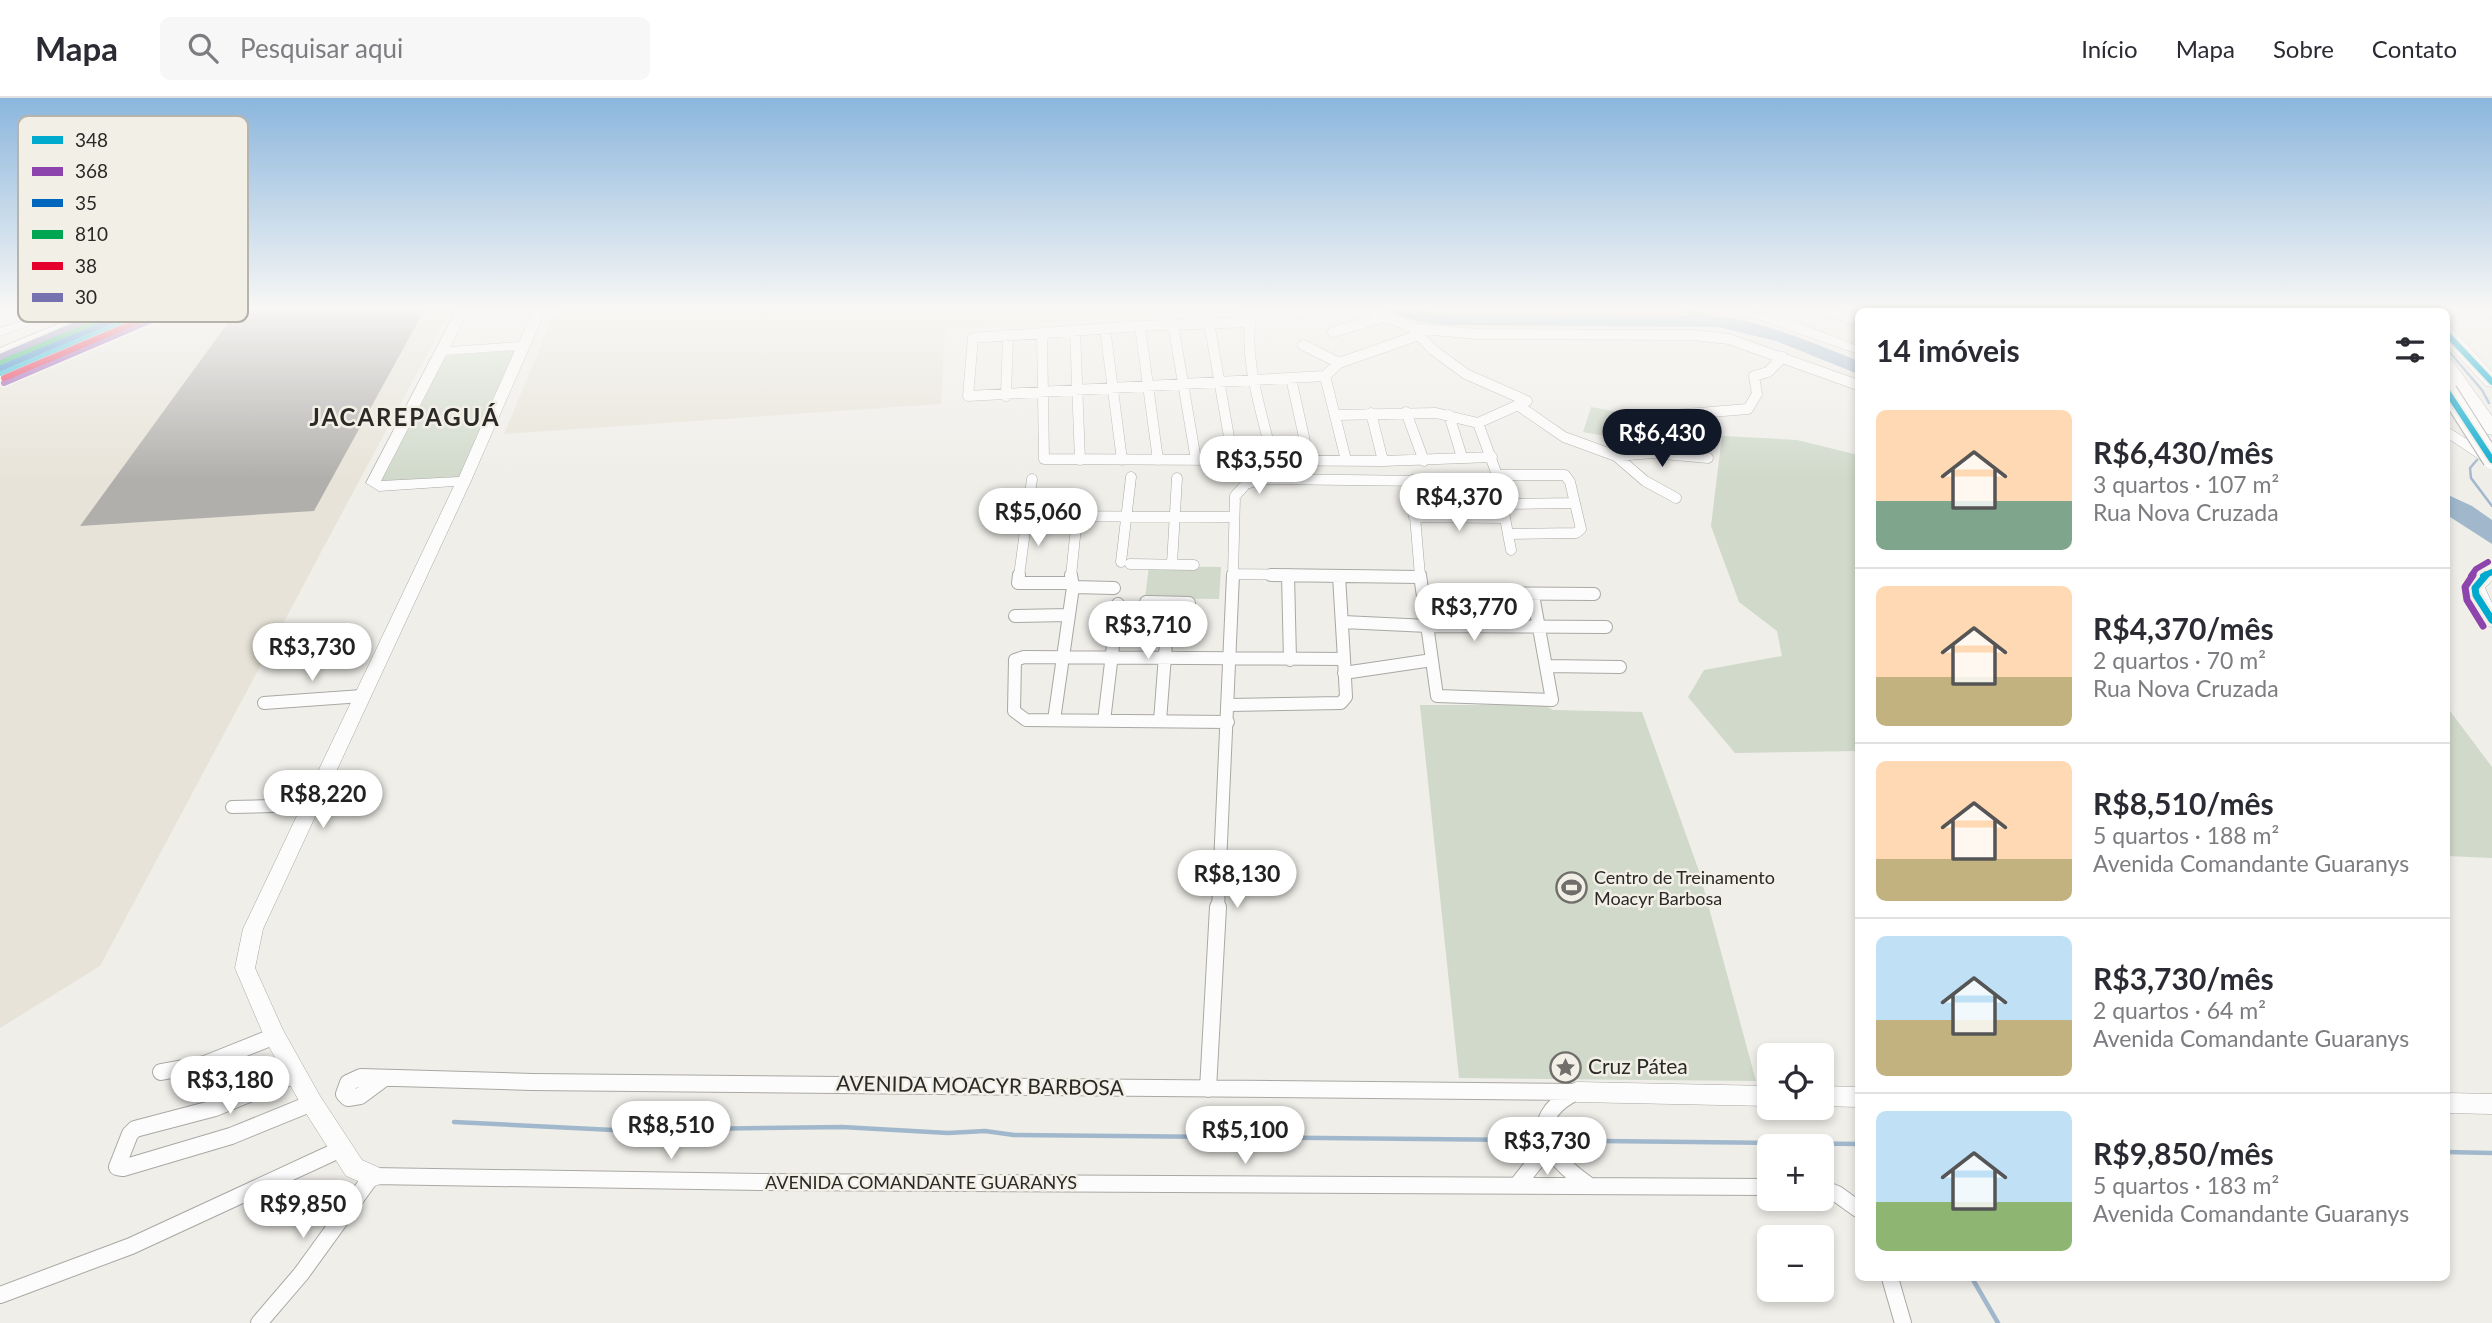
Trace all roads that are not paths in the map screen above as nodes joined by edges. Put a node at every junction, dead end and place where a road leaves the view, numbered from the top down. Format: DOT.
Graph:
graph roads {
  1 [pos="434,366"];
  2 [pos="514,366"];
  3 [pos="970,366"];
  4 [pos="1007,366"];
  5 [pos="1043,366"];
  6 [pos="1077,366"];
  7 [pos="1110,366"];
  8 [pos="1146,366"];
  9 [pos="1181,366"];
  10 [pos="1216,366"];
  11 [pos="1254,366"];
  12 [pos="1336,366"];
  13 [pos="1456,366"];
  14 [pos="1774,366"];
  15 [pos="1808,366"];
  16 [pos="2450,370"];
  17 [pos="1325,376"];
  18 [pos="1291,378"];
  19 [pos="1256,380"];
  20 [pos="1219,382"];
  21 [pos="1855,384"];
  22 [pos="1184,385"];
  23 [pos="1149,387"];
  24 [pos="1113,389"];
  25 [pos="1079,391"];
  26 [pos="1043,394"];
  27 [pos="2450,395"];
  28 [pos="1006,396"];
  29 [pos="1523,403"];
  30 [pos="1406,412"];
  31 [pos="1371,414"];
  32 [pos="1337,415"];
  33 [pos="1449,415"];
  34 [pos="1478,423"];
  35 [pos="2450,423"];
  36 [pos="2492,429"];
  37 [pos="2450,433"];
  38 [pos="2492,439"];
  39 [pos="1653,453"];
  40 [pos="1616,456"];
  41 [pos="1462,457"];
  42 [pos="1492,457"];
  43 [pos="1707,458"];
  44 [pos="1080,460"];
  45 [pos="1122,460"];
  46 [pos="1158,460"];
  47 [pos="1196,460"];
  48 [pos="1233,460"];
  49 [pos="1273,460"];
  50 [pos="1309,460"];
  51 [pos="1346,460"];
  52 [pos="1383,461"];
  53 [pos="1423,461"];
  54 [pos="2492,461"];
  55 [pos="1131,477"];
  56 [pos="1177,478"];
  57 [pos="1497,478"];
  58 [pos="1032,479"];
  59 [pos="1412,480"];
  60 [pos="464,481"];
  61 [pos="1676,498"];
  62 [pos="1575,503"];
  63 [pos="1501,504"];
  64 [pos="1026,516"];
  65 [pos="1077,517"];
  66 [pos="1126,517"];
  67 [pos="1175,517"];
  68 [pos="1233,517"];
  69 [pos="1414,517"];
  70 [pos="1504,518"];
  71 [pos="1508,534"];
  72 [pos="1511,550"];
  73 [pos="1172,564"];
  74 [pos="1194,565"];
  75 [pos="1232,574"];
  76 [pos="1288,575"];
  77 [pos="1339,576"];
  78 [pos="1420,577"];
  79 [pos="2485,577"];
  80 [pos="1072,585"];
  81 [pos="1114,588"];
  82 [pos="1423,593"];
  83 [pos="1594,594"];
  84 [pos="1533,595"];
  85 [pos="1146,602"];
  86 [pos="1169,603"];
  87 [pos="1189,603"];
  88 [pos="1118,604"];
  89 [pos="1068,615"];
  90 [pos="1015,616"];
  91 [pos="2492,620"];
  92 [pos="1343,622"];
  93 [pos="1428,626"];
  94 [pos="1538,627"];
  95 [pos="1606,627"];
  96 [pos="1062,657"];
  97 [pos="1112,658"];
  98 [pos="1165,659"];
  99 [pos="1230,660"];
  100 [pos="1290,660"];
  101 [pos="1432,660"];
  102 [pos="1344,666"];
  103 [pos="1546,666"];
  104 [pos="1620,667"];
  105 [pos="362,696"];
  106 [pos="264,703"];
  107 [pos="1229,705"];
  108 [pos="1054,720"];
  109 [pos="1104,721"];
  110 [pos="1160,721"];
  111 [pos="1228,722"];
  112 [pos="313,805"];
  113 [pos="232,807"];
  114 [pos="275,1036"];
  115 [pos="161,1072"];
  116 [pos="295,1075"];
  117 [pos="383,1079"];
  118 [pos="1208,1089"];
  119 [pos="1577,1092"];
  120 [pos="1757,1096"];
  121 [pos="1834,1097"];
  122 [pos="1855,1097"];
  123 [pos="312,1103"];
  124 [pos="2450,1104"];
  125 [pos="2492,1104"];
  126 [pos="1548,1146"];
  127 [pos="343,1148"];
  128 [pos="372,1176"];
  129 [pos="1518,1184"];
  130 [pos="1587,1185"];
  131 [pos="1757,1186"];
  132 [pos="1834,1193"];
  133 [pos="1855,1207"];
  134 [pos="1890,1281"];
  135 [pos="0,1295"];
  136 [pos="259,1323"];
  137 [pos="1903,1323"];
  1 -- 60 [label="street"];
  2 -- 60 [label="street"];
  3 -- 28 [label="street"];
  4 -- 28 [label="street"];
  5 -- 26 [label="street"];
  6 -- 25 [label="street"];
  7 -- 24 [label="street"];
  8 -- 23 [label="street"];
  9 -- 22 [label="street"];
  10 -- 20 [label="street"];
  11 -- 19 [label="street"];
  12 -- 17 [label="street"];
  13 -- 29 [label="street"];
  14 -- 39 [label="street"];
  15 -- 21 [label="street"];
  16 -- 36 [label="highway"];
  17 -- 18 [label="street"];
  17 -- 32 [label="street"];
  18 -- 19 [label="street"];
  18 -- 50 [label="street"];
  19 -- 20 [label="street"];
  19 -- 49 [label="street"];
  20 -- 22 [label="street"];
  20 -- 48 [label="street"];
  22 -- 23 [label="street"];
  22 -- 47 [label="street"];
  23 -- 24 [label="street"];
  23 -- 46 [label="street"];
  24 -- 25 [label="street"];
  24 -- 45 [label="street"];
  25 -- 26 [label="street"];
  25 -- 44 [label="street"];
  26 -- 28 [label="street"];
  26 -- 44 [label="street"];
  27 -- 54 [label="highway, bridge"];
  29 -- 34 [label="street"];
  29 -- 40 [label="street"];
  30 -- 31 [label="street"];
  30 -- 33 [label="street"];
  30 -- 53 [label="street"];
  31 -- 32 [label="street"];
  31 -- 52 [label="street"];
  32 -- 51 [label="street"];
  33 -- 34 [label="street"];
  33 -- 41 [label="street"];
  34 -- 42 [label="street"];
  35 -- 38 [label="street"];
  37 -- 54 [label="street"];
  39 -- 40 [label="street"];
  39 -- 43 [label="street"];
  40 -- 61 [label="street"];
  41 -- 42 [label="street"];
  41 -- 53 [label="street"];
  42 -- 57 [label="street"];
  44 -- 45 [label="street"];
  45 -- 46 [label="street"];
  46 -- 47 [label="street"];
  47 -- 48 [label="street"];
  48 -- 49 [label="street"];
  49 -- 50 [label="street"];
  50 -- 51 [label="street"];
  51 -- 52 [label="street"];
  52 -- 53 [label="street"];
  55 -- 66 [label="street"];
  56 -- 67 [label="street"];
  57 -- 59 [label="street"];
  57 -- 62 [label="street"];
  57 -- 63 [label="street"];
  58 -- 64 [label="street"];
  59 -- 68 [label="street"];
  59 -- 69 [label="street"];
  60 -- 105 [label="street"];
  62 -- 63 [label="street"];
  62 -- 71 [label="street"];
  63 -- 70 [label="street"];
  64 -- 65 [label="street"];
  64 -- 80 [label="street"];
  65 -- 66 [label="street"];
  65 -- 80 [label="street"];
  66 -- 67 [label="street"];
  66 -- 73 [label="street"];
  67 -- 68 [label="street"];
  67 -- 73 [label="street"];
  68 -- 75 [label="street"];
  69 -- 70 [label="street"];
  69 -- 78 [label="street"];
  70 -- 71 [label="street"];
  71 -- 72 [label="street"];
  73 -- 74 [label="street"];
  75 -- 76 [label="street"];
  75 -- 99 [label="street"];
  76 -- 77 [label="street"];
  76 -- 100 [label="street"];
  77 -- 78 [label="street"];
  77 -- 92 [label="street"];
  78 -- 82 [label="street"];
  79 -- 91 [label="highway"];
  80 -- 81 [label="street"];
  80 -- 89 [label="street"];
  82 -- 84 [label="street"];
  82 -- 93 [label="street"];
  83 -- 84 [label="street"];
  84 -- 94 [label="street"];
  85 -- 86 [label="street"];
  86 -- 87 [label="street"];
  86 -- 98 [label="street"];
  88 -- 97 [label="street"];
  89 -- 90 [label="street"];
  89 -- 96 [label="street"];
  92 -- 93 [label="street"];
  92 -- 102 [label="street"];
  93 -- 94 [label="street"];
  93 -- 101 [label="street"];
  94 -- 95 [label="street"];
  94 -- 103 [label="street"];
  96 -- 97 [label="street"];
  96 -- 108 [label="street"];
  96 -- 108 [label="street"];
  97 -- 98 [label="street"];
  97 -- 109 [label="street"];
  98 -- 99 [label="street"];
  98 -- 110 [label="street"];
  99 -- 100 [label="street"];
  99 -- 107 [label="street"];
  100 -- 102 [label="street"];
  101 -- 102 [label="street"];
  101 -- 103 [label="street"];
  102 -- 107 [label="street"];
  103 -- 104 [label="street"];
  105 -- 106 [label="street"];
  105 -- 112 [label="street"];
  107 -- 111 [label="street"];
  108 -- 109 [label="street"];
  109 -- 110 [label="street"];
  110 -- 111 [label="street"];
  111 -- 118 [label="street"];
  112 -- 113 [label="street"];
  112 -- 114 [label="street"];
  114 -- 115 [label="street"];
  114 -- 116 [label="street"];
  116 -- 123 [label="street"];
  116 -- 123 [label="street"];
  117 -- 118 [label="street, AVENIDA MOACYR BARBOSA"];
  118 -- 119 [label="street, AVENIDA MOACYR BARBOSA"];
  119 -- 120 [label="street, AVENIDA MOACYR BARBOSA"];
  119 -- 126 [label="street"];
  121 -- 122 [label="street"];
  123 -- 127 [label="street"];
  124 -- 125 [label="street"];
  126 -- 129 [label="street"];
  126 -- 130 [label="street"];
  127 -- 128 [label="street"];
  127 -- 135 [label="street"];
  128 -- 129 [label="street, AVENIDA COMANDANTE GUARANYS"];
  128 -- 136 [label="street"];
  129 -- 130 [label="street, AVENIDA COMANDANTE GUARANYS"];
  130 -- 131 [label="street, AVENIDA COMANDANTE GUARANYS"];
  132 -- 133 [label="street"];
  134 -- 137 [label="street"];
}
